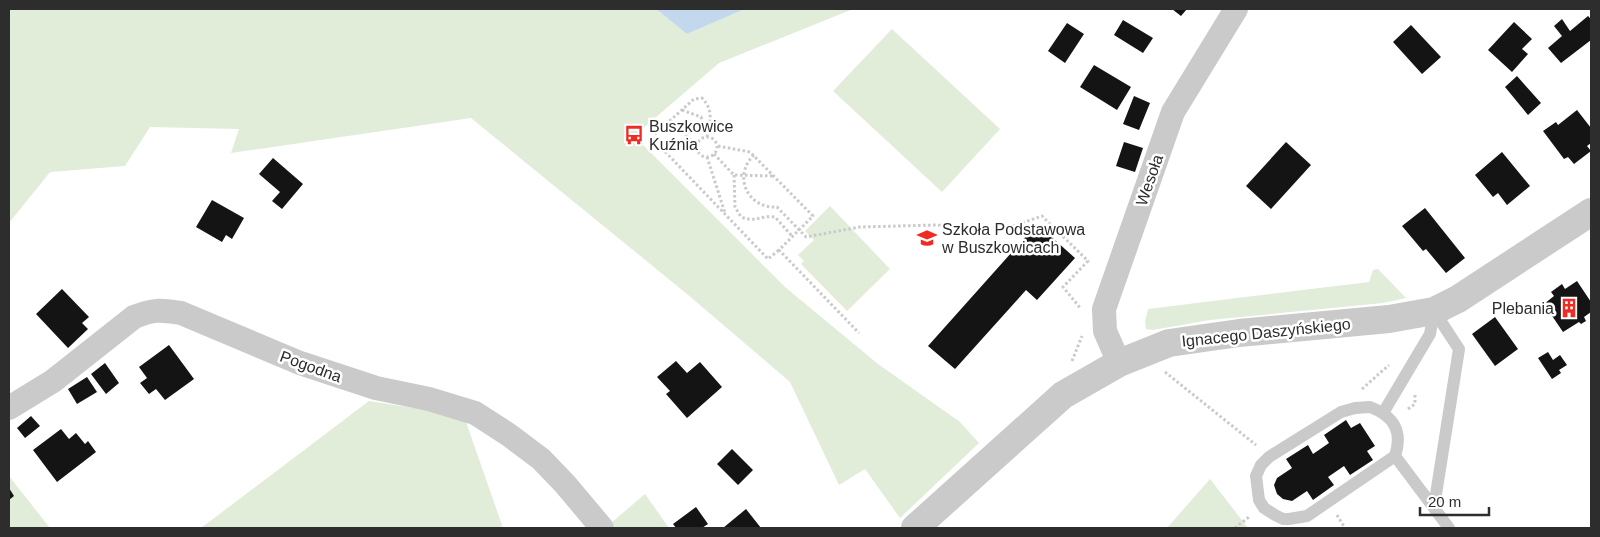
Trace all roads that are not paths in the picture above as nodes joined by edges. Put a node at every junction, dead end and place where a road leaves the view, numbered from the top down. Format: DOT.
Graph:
graph roads {
  1 [pos="1236,9"];
  2 [pos="1591,212"];
  3 [pos="1434,311"];
  4 [pos="1119,363"];
  5 [pos="9,408"];
  6 [pos="1384,413"];
  7 [pos="1395,456"];
  8 [pos="1434,507"];
  9 [pos="602,528"];
  10 [pos="915,528"];
  11 [pos="1449,528"];
  1 -- 4 [label="street, Wesoła"];
  2 -- 3 [label="street, Ignacego Daszyńskiego"];
  3 -- 4 [label="street, Ignacego Daszyńskiego"];
  3 -- 6 [label="lane"];
  3 -- 8 [label="lane"];
  4 -- 10 [label="street, Ignacego Daszyńskiego"];
  5 -- 9 [label="street, Pogodna"];
  6 -- 7 [label="lane"];
  6 -- 7 [label="lane"];
  7 -- 8 [label="lane"];
  8 -- 11 [label="lane"];
}
